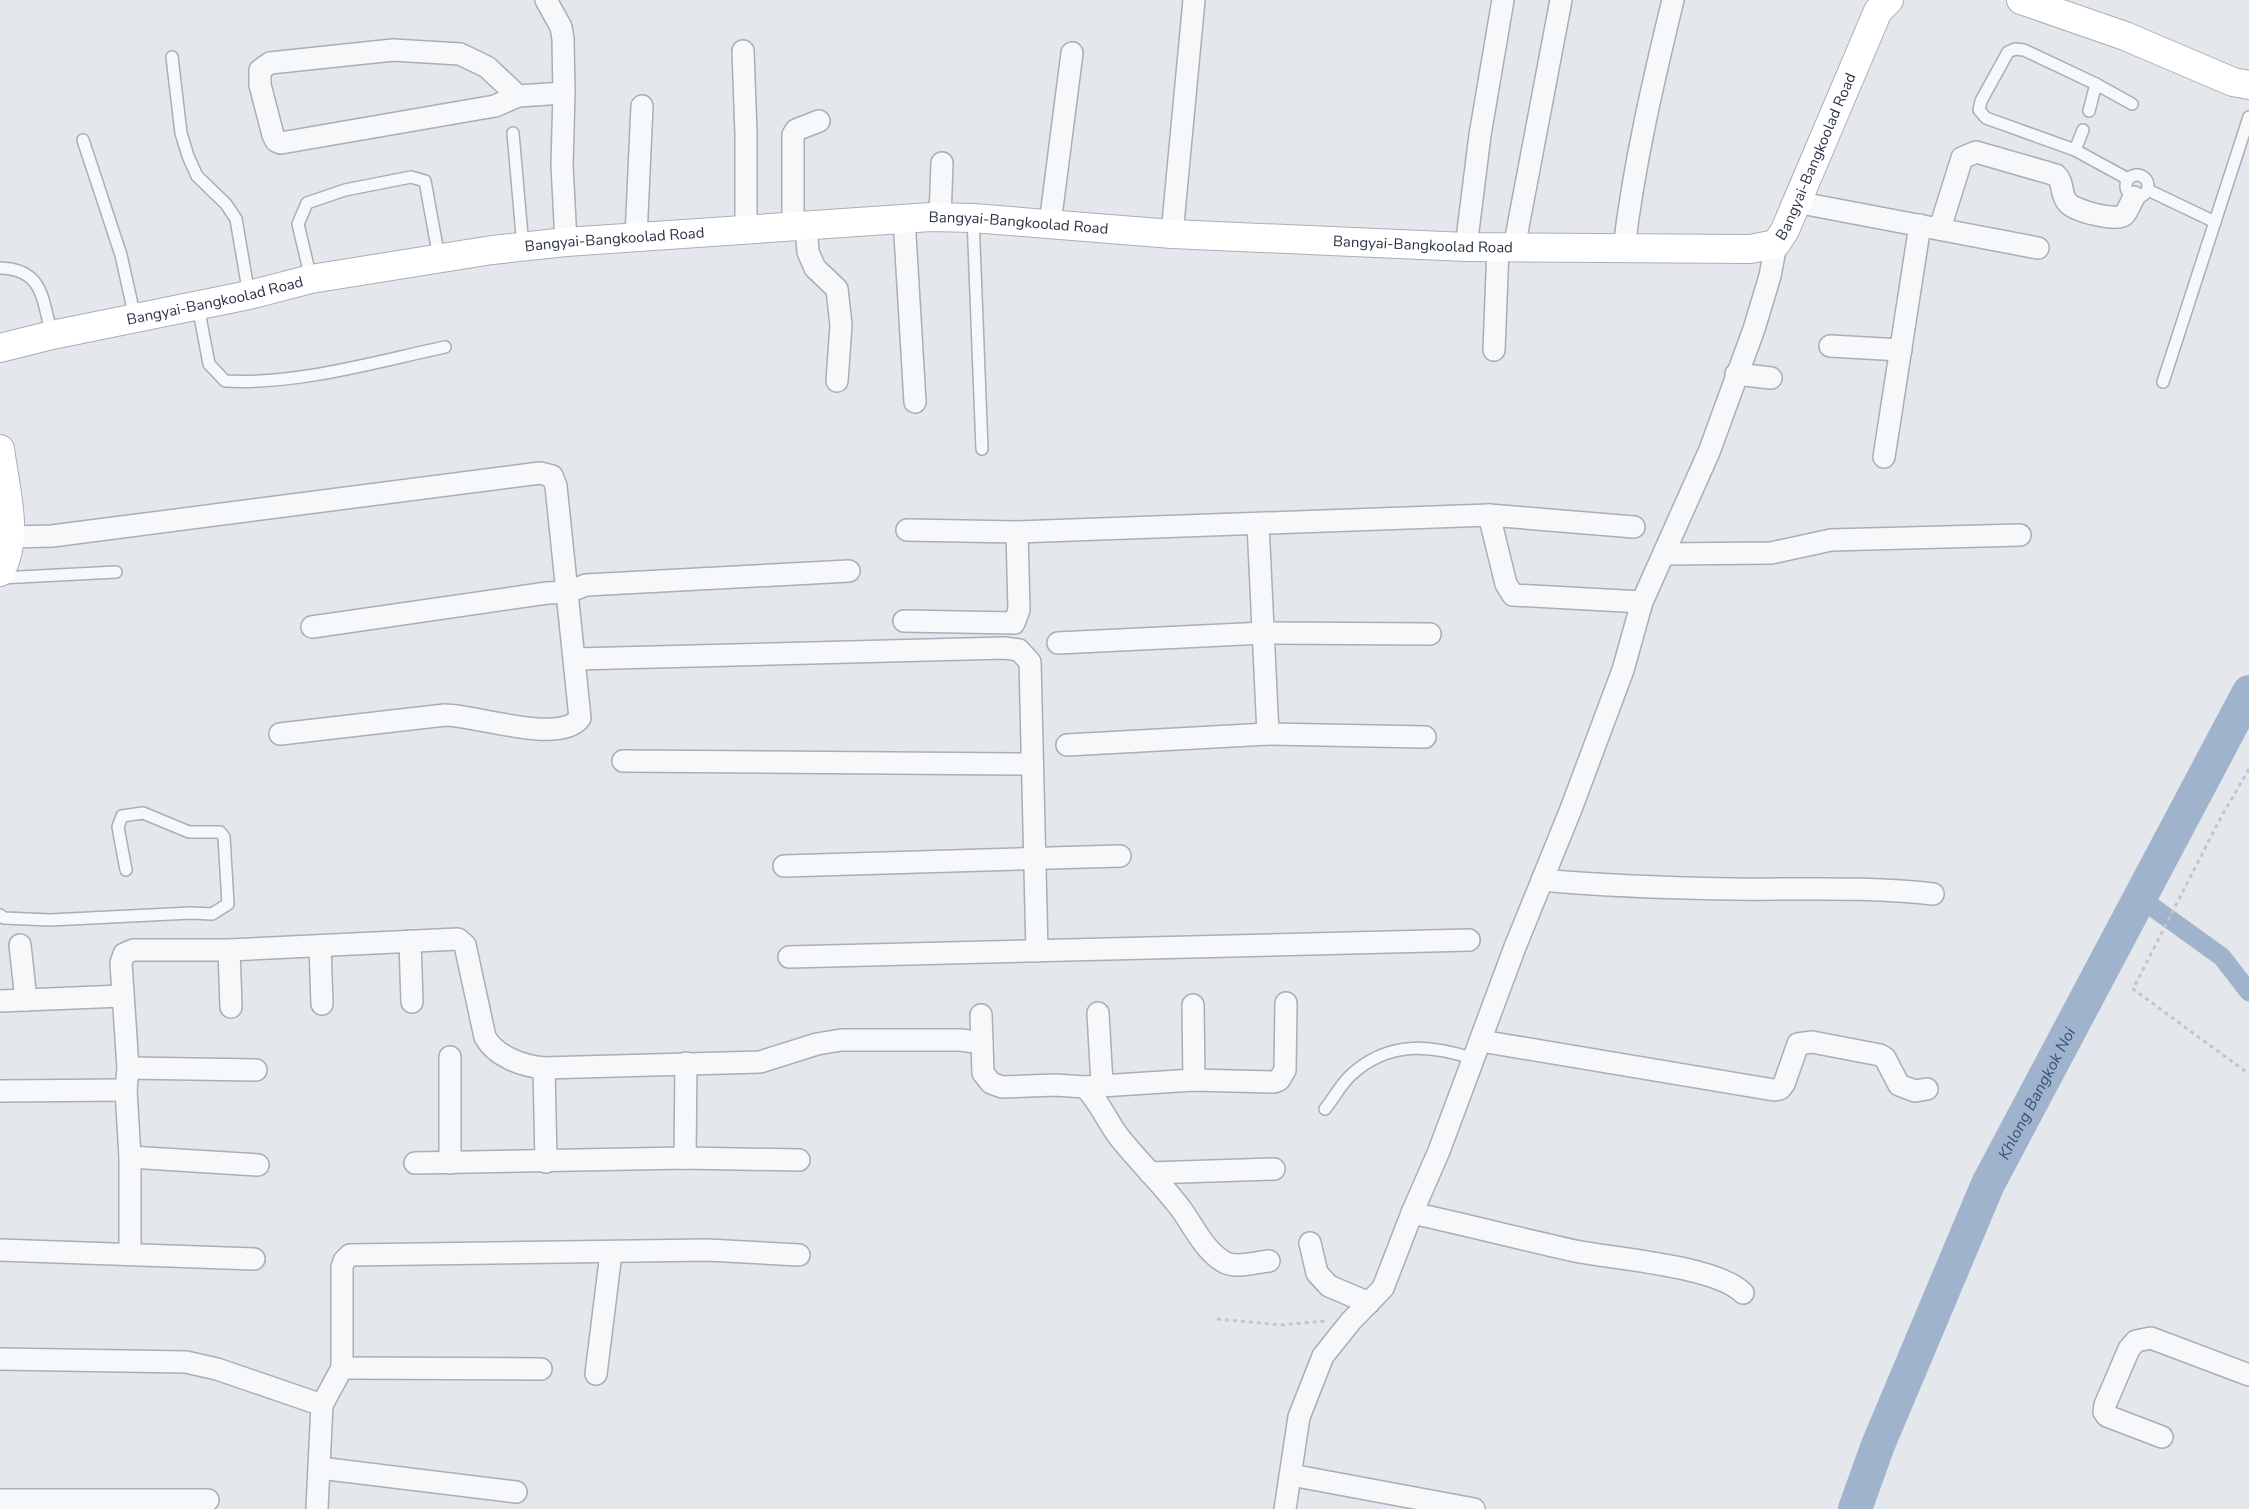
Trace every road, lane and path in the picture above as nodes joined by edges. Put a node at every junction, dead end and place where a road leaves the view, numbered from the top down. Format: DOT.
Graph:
graph roads {
  1 [pos="546,0"];
  2 [pos="1194,0"];
  3 [pos="1504,0"];
  4 [pos="1561,0"];
  5 [pos="1673,0"];
  6 [pos="1889,0"];
  7 [pos="2021,0"];
  8 [pos="743,51"];
  9 [pos="1072,52"];
  10 [pos="172,57"];
  11 [pos="2096,84"];
  12 [pos="2249,85"];
  13 [pos="564,93"];
  14 [pos="518,96"];
  15 [pos="2132,104"];
  16 [pos="642,106"];
  17 [pos="2089,111"];
  18 [pos="2249,117"];
  19 [pos="818,121"];
  20 [pos="2083,130"];
  21 [pos="513,133"];
  22 [pos="84,140"];
  23 [pos="2075,150"];
  24 [pos="942,163"];
  25 [pos="2136,189"];
  26 [pos="1796,202"];
  27 [pos="940,217"];
  28 [pos="904,218"];
  29 [pos="973,218"];
  30 [pos="2215,222"];
  31 [pos="1050,224"];
  32 [pos="800,226"];
  33 [pos="1930,227"];
  34 [pos="746,230"];
  35 [pos="1172,234"];
  36 [pos="636,238"];
  37 [pos="566,242"];
  38 [pos="1776,244"];
  39 [pos="523,247"];
  40 [pos="1466,247"];
  41 [pos="1506,248"];
  42 [pos="1624,248"];
  43 [pos="2038,248"];
  44 [pos="439,258"];
  45 [pos="0,268"];
  46 [pos="311,279"];
  47 [pos="249,296"];
  48 [pos="198,306"];
  49 [pos="135,318"];
  50 [pos="52,335"];
  51 [pos="1830,346"];
  52 [pos="446,347"];
  53 [pos="0,348"];
  54 [pos="1494,350"];
  55 [pos="1901,350"];
  56 [pos="1736,374"];
  57 [pos="1772,378"];
  58 [pos="837,381"];
  59 [pos="2163,382"];
  60 [pos="915,402"];
  61 [pos="0,449"];
  62 [pos="982,449"];
  63 [pos="1884,457"];
  64 [pos="1489,515"];
  65 [pos="1258,524"];
  66 [pos="1634,526"];
  67 [pos="907,530"];
  68 [pos="1017,532"];
  69 [pos="2020,535"];
  70 [pos="12,537"];
  71 [pos="1664,554"];
  72 [pos="849,571"];
  73 [pos="0,572"];
  74 [pos="116,572"];
  75 [pos="0,578"];
  76 [pos="568,592"];
  77 [pos="1642,602"];
  78 [pos="904,621"];
  79 [pos="312,627"];
  80 [pos="1264,633"];
  81 [pos="1430,634"];
  82 [pos="1058,643"];
  83 [pos="575,659"];
  84 [pos="280,734"];
  85 [pos="1268,734"];
  86 [pos="1425,736"];
  87 [pos="1067,746"];
  88 [pos="623,761"];
  89 [pos="1032,764"];
  90 [pos="2249,769"];
  91 [pos="1120,856"];
  92 [pos="1035,858"];
  93 [pos="784,866"];
  94 [pos="126,870"];
  95 [pos="1542,880"];
  96 [pos="1933,894"];
  97 [pos="0,915"];
  98 [pos="1469,940"];
  99 [pos="410,941"];
  100 [pos="20,945"];
  101 [pos="320,946"];
  102 [pos="229,950"];
  103 [pos="1037,951"];
  104 [pos="789,957"];
  105 [pos="122,996"];
  106 [pos="26,1000"];
  107 [pos="0,1001"];
  108 [pos="412,1002"];
  109 [pos="1286,1003"];
  110 [pos="322,1004"];
  111 [pos="1194,1005"];
  112 [pos="231,1007"];
  113 [pos="1098,1013"];
  114 [pos="981,1015"];
  115 [pos="982,1043"];
  116 [pos="1478,1050"];
  117 [pos="450,1057"];
  118 [pos="686,1063"];
  119 [pos="128,1068"];
  120 [pos="544,1068"];
  121 [pos="256,1070"];
  122 [pos="2249,1074"];
  123 [pos="1194,1080"];
  124 [pos="1094,1085"];
  125 [pos="1927,1089"];
  126 [pos="126,1090"];
  127 [pos="0,1091"];
  128 [pos="1325,1109"];
  129 [pos="130,1157"];
  130 [pos="685,1158"];
  131 [pos="799,1160"];
  132 [pos="546,1162"];
  133 [pos="415,1163"];
  134 [pos="450,1163"];
  135 [pos="258,1165"];
  136 [pos="1274,1169"];
  137 [pos="1150,1173"];
  138 [pos="1412,1212"];
  139 [pos="1310,1243"];
  140 [pos="0,1250"];
  141 [pos="611,1253"];
  142 [pos="130,1254"];
  143 [pos="799,1255"];
  144 [pos="254,1258"];
  145 [pos="1269,1261"];
  146 [pos="1743,1293"];
  147 [pos="1369,1303"];
  148 [pos="1217,1320"];
  149 [pos="1351,1321"];
  150 [pos="0,1359"];
  151 [pos="342,1368"];
  152 [pos="541,1369"];
  153 [pos="596,1374"];
  154 [pos="2249,1375"];
  155 [pos="322,1405"];
  156 [pos="2162,1438"];
  157 [pos="320,1468"];
  158 [pos="1291,1475"];
  159 [pos="516,1492"];
  160 [pos="0,1500"];
  161 [pos="208,1500"];
  162 [pos="316,1508"];
  163 [pos="1285,1509"];
  164 [pos="1474,1509"];
  1 -- 13 [label="street"];
  2 -- 35 [label="street"];
  3 -- 40 [label="street"];
  4 -- 41 [label="street"];
  5 -- 42 [label="street"];
  6 -- 26 [label="street, Bangyai-Bangkoolad Road"];
  7 -- 12 [label="street"];
  8 -- 34 [label="street"];
  9 -- 31 [label="street"];
  10 -- 47 [label="lane"];
  11 -- 15 [label="lane"];
  11 -- 17 [label="lane"];
  11 -- 23 [label="lane"];
  13 -- 14 [label="street"];
  13 -- 37 [label="street"];
  14 -- 14 [label="street"];
  16 -- 36 [label="street"];
  18 -- 30 [label="lane"];
  19 -- 32 [label="street"];
  20 -- 23 [label="lane"];
  21 -- 39 [label="lane"];
  22 -- 49 [label="lane"];
  23 -- 25 [label="lane"];
  24 -- 27 [label="street"];
  25 -- 30 [label="lane"];
  25 -- 33 [label="street"];
  26 -- 33 [label="street"];
  26 -- 38 [label="street, Bangyai-Bangkoolad Road"];
  27 -- 28 [label="street, Bangyai-Bangkoolad Road"];
  27 -- 29 [label="street, Bangyai-Bangkoolad Road"];
  28 -- 32 [label="street, Bangyai-Bangkoolad Road"];
  28 -- 60 [label="street"];
  29 -- 31 [label="street, Bangyai-Bangkoolad Road"];
  29 -- 62 [label="lane"];
  30 -- 59 [label="lane"];
  31 -- 35 [label="street, Bangyai-Bangkoolad Road"];
  32 -- 34 [label="street, Bangyai-Bangkoolad Road"];
  32 -- 58 [label="street"];
  33 -- 43 [label="street"];
  33 -- 55 [label="street"];
  34 -- 36 [label="street, Bangyai-Bangkoolad Road"];
  35 -- 40 [label="street, Bangyai-Bangkoolad Road"];
  36 -- 37 [label="street, Bangyai-Bangkoolad Road"];
  37 -- 39 [label="street, Bangyai-Bangkoolad Road"];
  38 -- 42 [label="street, Bangyai-Bangkoolad Road"];
  38 -- 56 [label="street"];
  39 -- 44 [label="street, Bangyai-Bangkoolad Road"];
  40 -- 41 [label="street, Bangyai-Bangkoolad Road"];
  41 -- 42 [label="street, Bangyai-Bangkoolad Road"];
  41 -- 54 [label="street"];
  44 -- 46 [label="street, Bangyai-Bangkoolad Road"];
  44 -- 46 [label="lane"];
  45 -- 50 [label="lane"];
  46 -- 47 [label="street, Bangyai-Bangkoolad Road"];
  47 -- 48 [label="street, Bangyai-Bangkoolad Road"];
  48 -- 49 [label="street, Bangyai-Bangkoolad Road"];
  48 -- 52 [label="lane"];
  49 -- 50 [label="street, Bangyai-Bangkoolad Road"];
  50 -- 53 [label="street, Bangyai-Bangkoolad Road"];
  51 -- 55 [label="street"];
  55 -- 63 [label="street"];
  56 -- 57 [label="street"];
  56 -- 71 [label="street"];
  61 -- 70 [label="street"];
  64 -- 65 [label="street"];
  64 -- 66 [label="street"];
  64 -- 77 [label="street"];
  65 -- 68 [label="street"];
  65 -- 80 [label="street"];
  67 -- 68 [label="street"];
  68 -- 78 [label="street"];
  69 -- 71 [label="street"];
  70 -- 73 [label="street"];
  70 -- 76 [label="street"];
  71 -- 77 [label="street"];
  72 -- 76 [label="street"];
  74 -- 75 [label="lane"];
  76 -- 79 [label="street"];
  76 -- 83 [label="street"];
  77 -- 95 [label="street"];
  80 -- 81 [label="street"];
  80 -- 82 [label="street"];
  80 -- 85 [label="street"];
  83 -- 84 [label="street"];
  83 -- 89 [label="street"];
  85 -- 86 [label="street"];
  85 -- 87 [label="street"];
  88 -- 89 [label="street"];
  89 -- 92 [label="street"];
  90 -- 122 [label="path"];
  91 -- 92 [label="street"];
  92 -- 93 [label="street"];
  92 -- 103 [label="street"];
  94 -- 97 [label="lane"];
  95 -- 96 [label="street"];
  95 -- 116 [label="street"];
  98 -- 103 [label="street"];
  99 -- 101 [label="street"];
  99 -- 108 [label="street"];
  99 -- 120 [label="street"];
  100 -- 106 [label="street"];
  101 -- 102 [label="street"];
  101 -- 110 [label="street"];
  102 -- 105 [label="street"];
  102 -- 112 [label="street"];
  103 -- 104 [label="street"];
  105 -- 106 [label="street"];
  105 -- 119 [label="street"];
  106 -- 107 [label="street"];
  109 -- 123 [label="street"];
  111 -- 123 [label="street"];
  113 -- 124 [label="street"];
  114 -- 115 [label="street"];
  115 -- 118 [label="street"];
  115 -- 124 [label="street"];
  116 -- 125 [label="street"];
  116 -- 128 [label="lane"];
  116 -- 138 [label="street"];
  117 -- 134 [label="street"];
  118 -- 120 [label="street"];
  118 -- 130 [label="street"];
  119 -- 121 [label="street"];
  119 -- 126 [label="street"];
  120 -- 132 [label="street"];
  123 -- 124 [label="street"];
  124 -- 137 [label="street"];
  126 -- 127 [label="street"];
  126 -- 129 [label="street"];
  129 -- 135 [label="street"];
  129 -- 142 [label="street"];
  130 -- 131 [label="street"];
  130 -- 132 [label="street"];
  132 -- 134 [label="street"];
  133 -- 134 [label="street"];
  136 -- 137 [label="street"];
  137 -- 145 [label="street"];
  138 -- 146 [label="street"];
  138 -- 147 [label="street"];
  139 -- 147 [label="street"];
  140 -- 142 [label="street"];
  141 -- 143 [label="street"];
  141 -- 151 [label="street"];
  141 -- 153 [label="street"];
  142 -- 144 [label="street"];
  147 -- 149 [label="street"];
  148 -- 149 [label="path"];
  149 -- 158 [label="street"];
  150 -- 155 [label="street"];
  151 -- 152 [label="street"];
  151 -- 155 [label="street"];
  154 -- 156 [label="street"];
  155 -- 157 [label="street"];
  157 -- 159 [label="street"];
  157 -- 162 [label="street"];
  158 -- 163 [label="street"];
  158 -- 164 [label="street"];
  160 -- 161 [label="street"];
}
